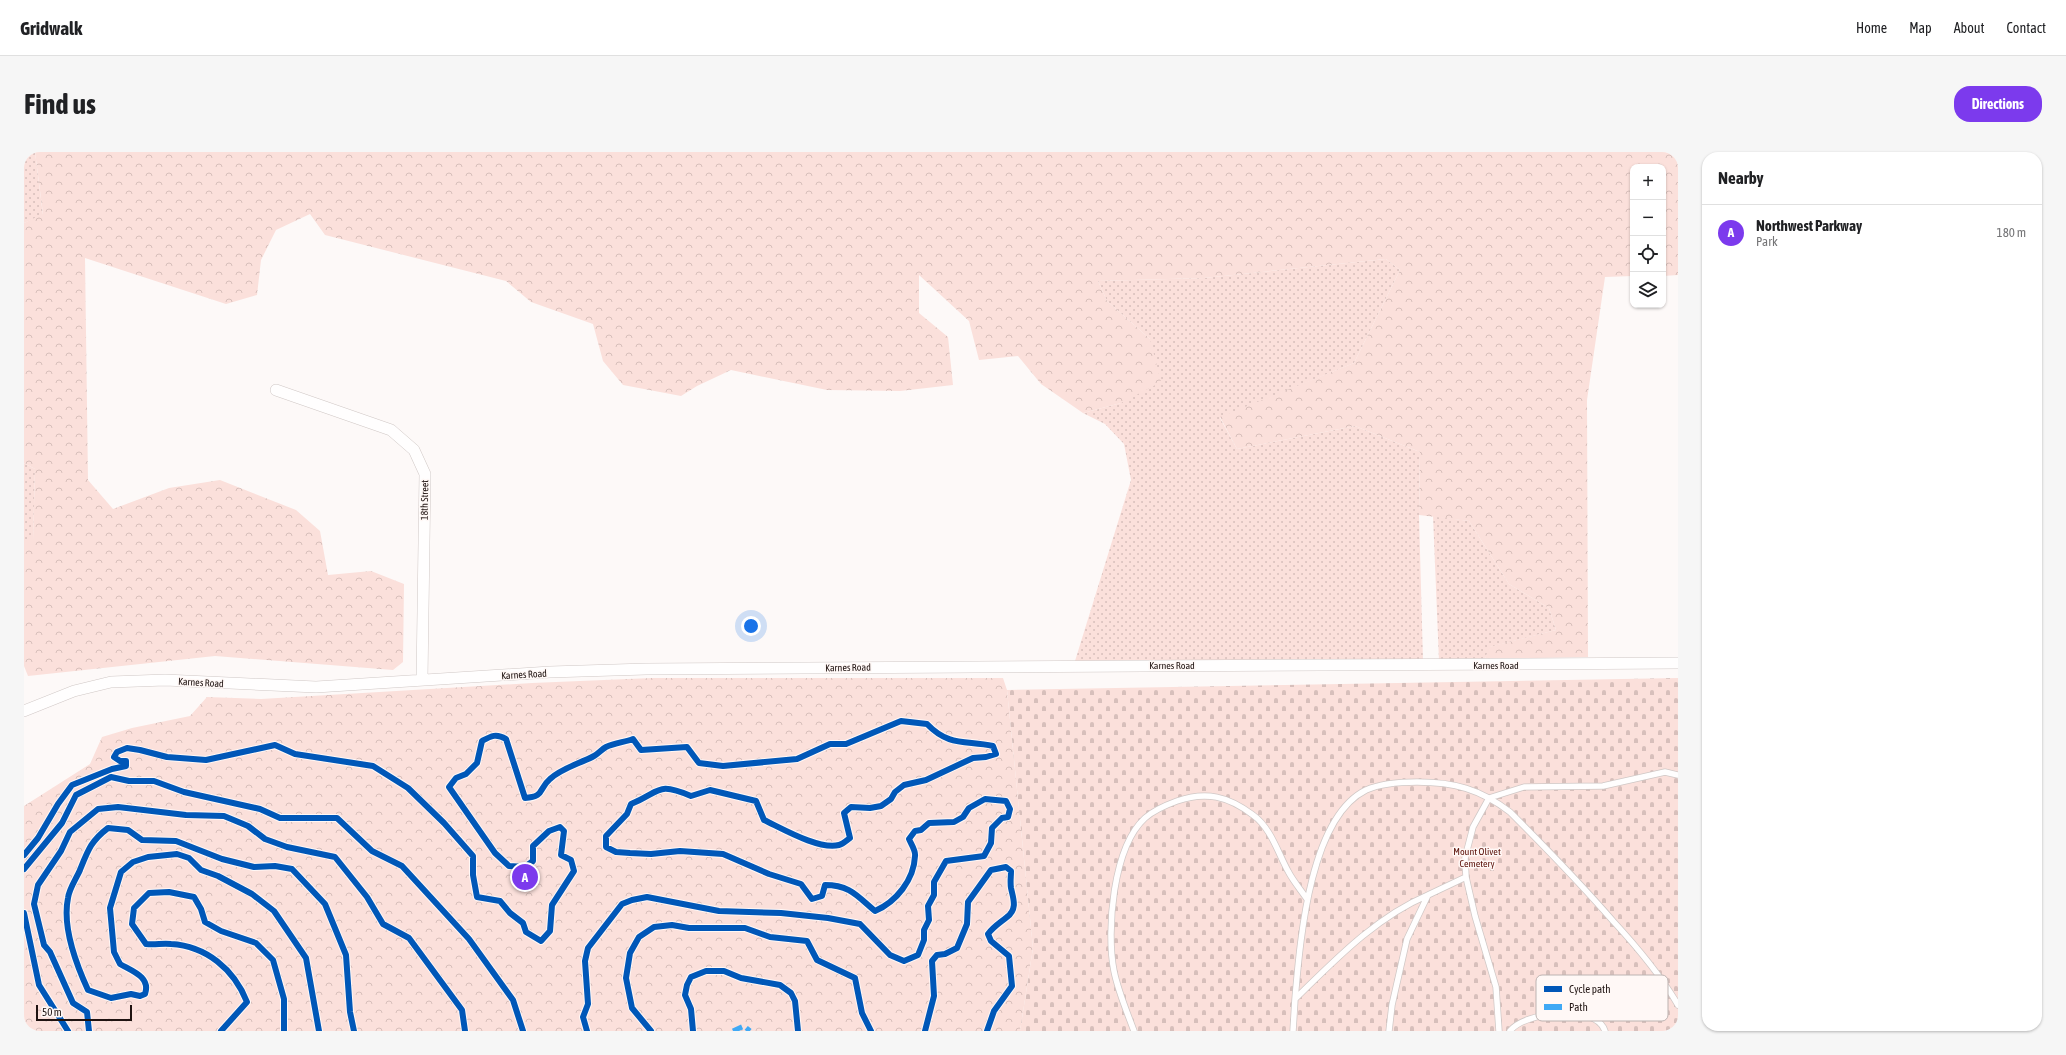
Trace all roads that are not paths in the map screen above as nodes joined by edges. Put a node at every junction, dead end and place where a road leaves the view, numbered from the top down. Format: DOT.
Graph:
graph roads {
  1 [pos="276,390"];
  2 [pos="1678,663"];
  3 [pos="422,680"];
  4 [pos="24,711"];
  5 [pos="1678,775"];
  6 [pos="1489,798"];
  7 [pos="1466,877"];
  8 [pos="1428,895"];
  9 [pos="1307,899"];
  10 [pos="1659,975"];
  11 [pos="1668,987"];
  12 [pos="1295,999"];
  13 [pos="1678,1005"];
  14 [pos="1536,1019"];
  15 [pos="1596,1021"];
  16 [pos="1134,1031"];
  17 [pos="1293,1031"];
  18 [pos="1389,1031"];
  19 [pos="1499,1031"];
  20 [pos="1510,1031"];
  21 [pos="1605,1031"];
  1 -- 3 [label="street, 18th Street"];
  2 -- 3 [label="street, Karnes Road"];
  3 -- 4 [label="street, Karnes Road"];
  5 -- 6 [label="lane"];
  6 -- 7 [label="lane"];
  6 -- 9 [label="lane"];
  6 -- 10 [label="lane"];
  7 -- 8 [label="lane"];
  7 -- 19 [label="lane"];
  8 -- 12 [label="lane"];
  8 -- 18 [label="lane"];
  9 -- 12 [label="lane"];
  9 -- 16 [label="lane"];
  11 -- 13 [label="lane"];
  12 -- 17 [label="lane"];
  14 -- 20 [label="lane"];
  15 -- 21 [label="lane"];
}
